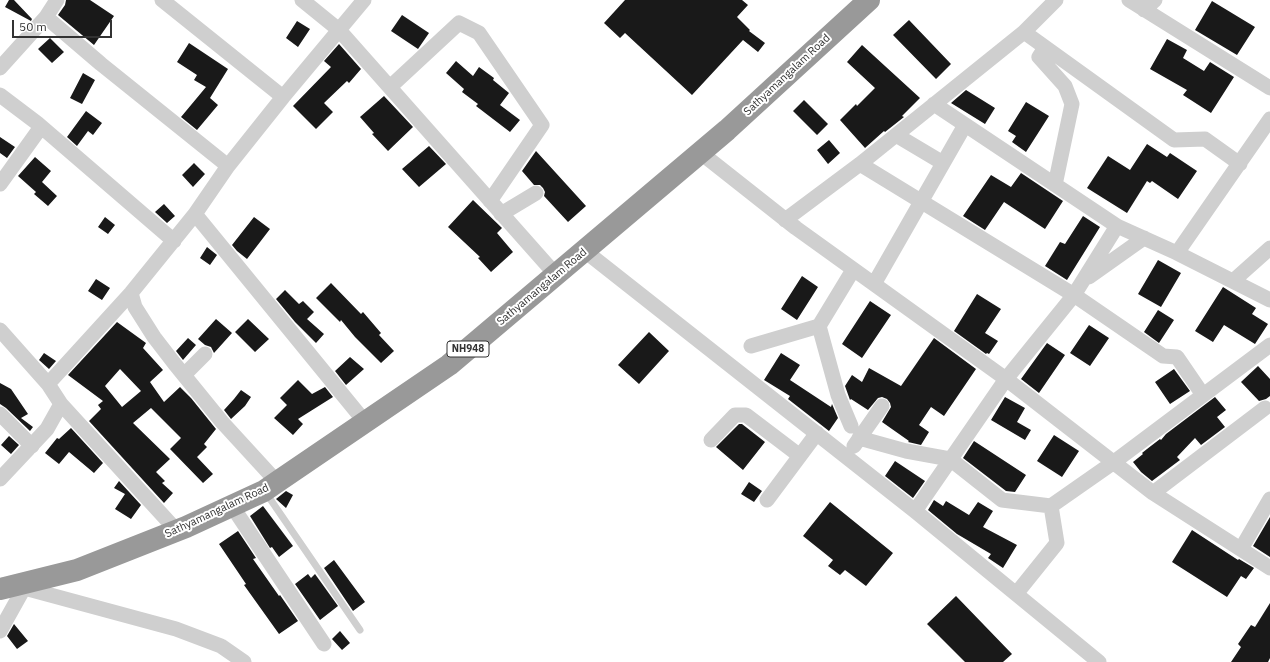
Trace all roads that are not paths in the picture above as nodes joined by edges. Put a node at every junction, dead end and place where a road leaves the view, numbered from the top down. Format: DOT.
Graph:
graph roads {
  1 [pos="57,0"];
  2 [pos="162,0"];
  3 [pos="302,0"];
  4 [pos="364,0"];
  5 [pos="869,0"];
  6 [pos="1056,0"];
  7 [pos="1129,0"];
  8 [pos="1150,5"];
  9 [pos="46,17"];
  10 [pos="339,30"];
  11 [pos="1024,32"];
  12 [pos="1045,48"];
  13 [pos="0,68"];
  14 [pos="390,87"];
  15 [pos="1270,88"];
  16 [pos="0,95"];
  17 [pos="283,96"];
  18 [pos="934,104"];
  19 [pos="1270,119"];
  20 [pos="965,125"];
  21 [pos="41,126"];
  22 [pos="896,135"];
  23 [pos="701,153"];
  24 [pos="943,163"];
  25 [pos="860,164"];
  26 [pos="1240,164"];
  27 [pos="228,166"];
  28 [pos="0,184"];
  29 [pos="1055,184"];
  30 [pos="536,193"];
  31 [pos="490,201"];
  32 [pos="921,201"];
  33 [pos="195,214"];
  34 [pos="501,214"];
  35 [pos="785,220"];
  36 [pos="1117,226"];
  37 [pos="1144,238"];
  38 [pos="174,241"];
  39 [pos="1270,248"];
  40 [pos="585,251"];
  41 [pos="1177,253"];
  42 [pos="853,270"];
  43 [pos="556,275"];
  44 [pos="1233,281"];
  45 [pos="874,284"];
  46 [pos="1078,288"];
  47 [pos="131,293"];
  48 [pos="1270,300"];
  49 [pos="819,326"];
  50 [pos="0,330"];
  51 [pos="1270,345"];
  52 [pos="751,346"];
  53 [pos="205,354"];
  54 [pos="184,375"];
  55 [pos="1006,379"];
  56 [pos="48,384"];
  57 [pos="1203,395"];
  58 [pos="61,404"];
  59 [pos="882,406"];
  60 [pos="1265,408"];
  61 [pos="0,414"];
  62 [pos="365,422"];
  63 [pos="851,426"];
  64 [pos="817,433"];
  65 [pos="860,438"];
  66 [pos="711,440"];
  67 [pos="32,446"];
  68 [pos="800,456"];
  69 [pos="847,457"];
  70 [pos="950,459"];
  71 [pos="1114,462"];
  72 [pos="0,479"];
  73 [pos="270,487"];
  74 [pos="1154,493"];
  75 [pos="1270,499"];
  76 [pos="767,500"];
  77 [pos="232,506"];
  78 [pos="1051,506"];
  79 [pos="915,511"];
  80 [pos="177,531"];
  81 [pos="1241,549"];
  82 [pos="1270,568"];
  83 [pos="13,587"];
  84 [pos="1016,594"];
  85 [pos="360,630"];
  86 [pos="0,631"];
  87 [pos="324,644"];
  88 [pos="244,662"];
  89 [pos="1099,662"];
  1 -- 9 [label="street"];
  2 -- 17 [label="street"];
  3 -- 10 [label="street"];
  4 -- 10 [label="street"];
  5 -- 23 [label="highway, Sathyamangalam Road / NH948"];
  6 -- 11 [label="street"];
  7 -- 8 [label="street"];
  8 -- 15 [label="street"];
  9 -- 13 [label="street"];
  9 -- 27 [label="street"];
  10 -- 14 [label="street"];
  10 -- 17 [label="street"];
  11 -- 12 [label="street"];
  11 -- 18 [label="street"];
  12 -- 26 [label="street"];
  12 -- 29 [label="street"];
  14 -- 31 [label="street"];
  14 -- 31 [label="street"];
  16 -- 21 [label="street"];
  17 -- 27 [label="street"];
  18 -- 20 [label="street"];
  18 -- 22 [label="street"];
  19 -- 26 [label="street"];
  20 -- 24 [label="street"];
  20 -- 29 [label="street"];
  21 -- 28 [label="street"];
  21 -- 38 [label="street"];
  22 -- 24 [label="street"];
  22 -- 25 [label="street"];
  23 -- 35 [label="street"];
  23 -- 40 [label="highway, Sathyamangalam Road / NH948"];
  24 -- 32 [label="street"];
  25 -- 32 [label="street"];
  25 -- 35 [label="street"];
  26 -- 41 [label="street"];
  27 -- 33 [label="street"];
  29 -- 36 [label="street"];
  30 -- 34 [label="street"];
  31 -- 34 [label="street"];
  32 -- 45 [label="street"];
  32 -- 46 [label="street"];
  33 -- 38 [label="street"];
  33 -- 62 [label="street"];
  34 -- 43 [label="street"];
  35 -- 42 [label="street"];
  36 -- 37 [label="street"];
  36 -- 46 [label="street"];
  37 -- 41 [label="street"];
  37 -- 46 [label="street"];
  38 -- 47 [label="street"];
  39 -- 44 [label="street"];
  40 -- 43 [label="highway, Sathyamangalam Road / NH948"];
  40 -- 64 [label="street"];
  41 -- 44 [label="street"];
  42 -- 45 [label="street"];
  42 -- 49 [label="street"];
  43 -- 62 [label="highway, Sathyamangalam Road / NH948"];
  44 -- 48 [label="street"];
  45 -- 55 [label="street"];
  46 -- 55 [label="street"];
  46 -- 57 [label="street"];
  47 -- 54 [label="street"];
  47 -- 56 [label="street"];
  49 -- 52 [label="street"];
  49 -- 63 [label="street"];
  50 -- 56 [label="street"];
  51 -- 57 [label="street"];
  53 -- 54 [label="street"];
  54 -- 73 [label="street"];
  55 -- 70 [label="street"];
  55 -- 71 [label="street"];
  56 -- 58 [label="street"];
  57 -- 71 [label="street"];
  58 -- 67 [label="street"];
  58 -- 80 [label="street"];
  59 -- 65 [label="street"];
  60 -- 74 [label="street"];
  61 -- 67 [label="street"];
  62 -- 73 [label="highway, Sathyamangalam Road / NH948"];
  64 -- 68 [label="street"];
  64 -- 69 [label="street"];
  65 -- 69 [label="street"];
  65 -- 70 [label="street"];
  66 -- 68 [label="street"];
  67 -- 72 [label="street"];
  68 -- 76 [label="street"];
  69 -- 79 [label="street"];
  70 -- 78 [label="street"];
  70 -- 79 [label="street"];
  71 -- 74 [label="street"];
  71 -- 78 [label="street"];
  73 -- 77 [label="highway, Sathyamangalam Road / NH948"];
  73 -- 85 [label="lane"];
  74 -- 81 [label="street"];
  75 -- 81 [label="street"];
  77 -- 80 [label="highway, Sathyamangalam Road / NH948"];
  77 -- 87 [label="street"];
  78 -- 84 [label="street"];
  79 -- 84 [label="street"];
  80 -- 83 [label="highway, Sathyamangalam Road / NH948"];
  81 -- 82 [label="street"];
  83 -- 86 [label="street"];
  83 -- 88 [label="street"];
  84 -- 89 [label="street"];
}
